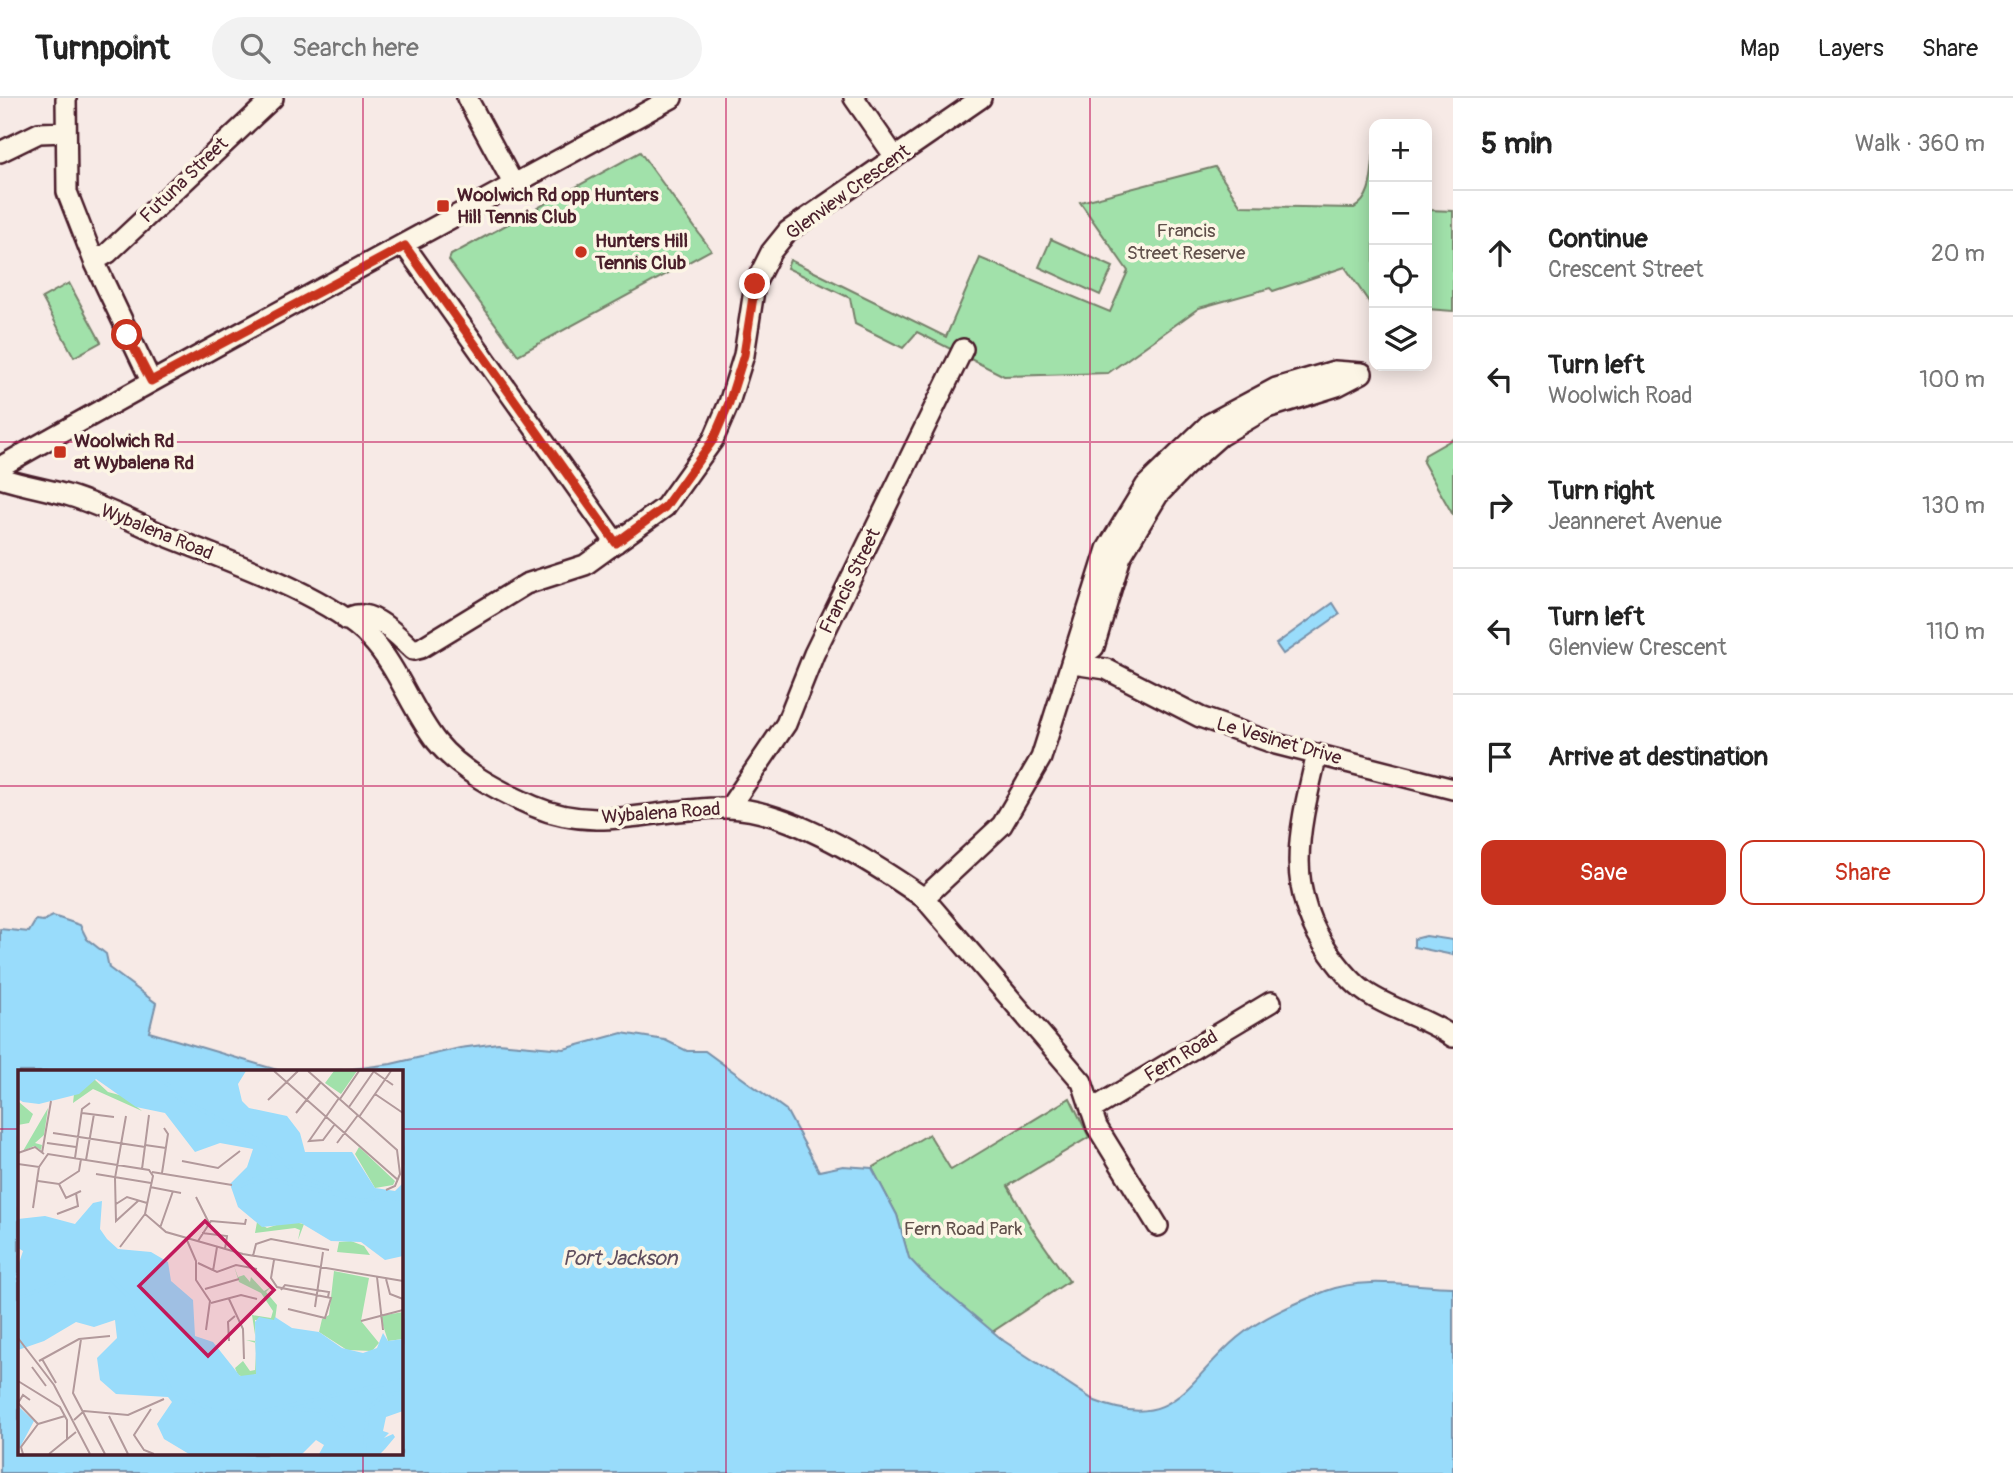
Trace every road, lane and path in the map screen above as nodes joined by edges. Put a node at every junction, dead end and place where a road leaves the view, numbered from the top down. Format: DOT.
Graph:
graph roads {
  1 [pos="66,98"];
  2 [pos="273,98"];
  3 [pos="467,98"];
  4 [pos="672,98"];
  5 [pos="854,98"];
  6 [pos="981,98"];
  7 [pos="66,132"];
  8 [pos="0,152"];
  9 [pos="895,158"];
  10 [pos="514,185"];
  11 [pos="405,246"];
  12 [pos="94,261"];
  13 [pos="963,349"];
  14 [pos="151,381"];
  15 [pos="0,467"];
  16 [pos="0,478"];
  17 [pos="616,543"];
  18 [pos="346,621"];
  19 [pos="1073,664"];
  20 [pos="1317,754"];
  21 [pos="1453,789"];
  22 [pos="729,808"];
  23 [pos="925,898"];
  24 [pos="1272,1002"];
  25 [pos="1453,1037"];
  26 [pos="1091,1110"];
  27 [pos="1158,1226"];
  1 -- 7 [label="street"];
  2 -- 12 [label="street, Futuna Street"];
  3 -- 10 [label="street"];
  4 -- 10 [label="street"];
  5 -- 9 [label="street"];
  6 -- 9 [label="street, Glenview Crescent"];
  7 -- 8 [label="street"];
  7 -- 12 [label="street"];
  9 -- 17 [label="street, Glenview Crescent"];
  10 -- 11 [label="street"];
  11 -- 14 [label="street"];
  11 -- 17 [label="street"];
  12 -- 14 [label="street"];
  13 -- 22 [label="street, Francis Street"];
  14 -- 15 [label="street"];
  16 -- 18 [label="street, Wybalena Road"];
  17 -- 18 [label="street, Glenview Crescent"];
  18 -- 22 [label="street, Wybalena Road"];
  19 -- 19 [label="street"];
  19 -- 20 [label="street, Le Vesinet Drive"];
  19 -- 23 [label="street"];
  20 -- 21 [label="street, Le Vesinet Drive"];
  20 -- 25 [label="street"];
  22 -- 23 [label="street, Wybalena Road"];
  23 -- 26 [label="street, Wybalena Road"];
  24 -- 26 [label="street, Fern Road"];
  26 -- 27 [label="street, Wybalena Road"];
}
